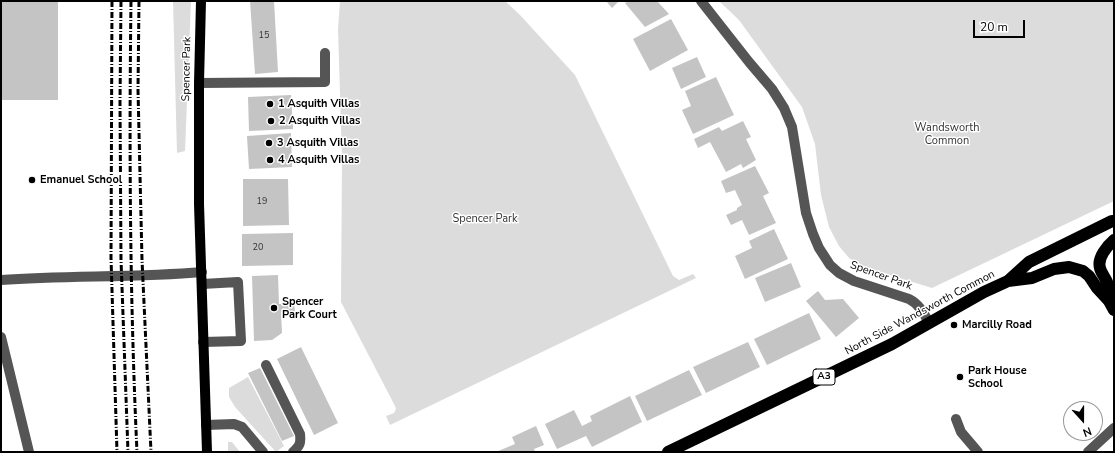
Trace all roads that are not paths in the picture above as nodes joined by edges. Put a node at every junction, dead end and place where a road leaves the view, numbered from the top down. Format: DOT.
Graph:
graph roads {
  1 [pos="201,1"];
  2 [pos="701,1"];
  3 [pos="325,53"];
  4 [pos="199,83"];
  5 [pos="1114,221"];
  6 [pos="1114,240"];
  7 [pos="202,272"];
  8 [pos="1,280"];
  9 [pos="1008,281"];
  10 [pos="202,284"];
  11 [pos="1112,306"];
  12 [pos="929,323"];
  13 [pos="1,337"];
  14 [pos="203,342"];
  15 [pos="266,365"];
  16 [pos="956,419"];
  17 [pos="206,425"];
  18 [pos="1114,428"];
  19 [pos="29,452"];
  20 [pos="207,452"];
  21 [pos="263,452"];
  22 [pos="292,452"];
  23 [pos="668,452"];
  24 [pos="978,452"];
  25 [pos="1088,452"];
  1 -- 4 [label="main road, Spencer Park"];
  2 -- 12 [label="street, Spencer Park"];
  3 -- 4 [label="street"];
  4 -- 7 [label="main road, Spencer Park"];
  5 -- 9 [label="highway, North Side Wandsworth Common / A3"];
  6 -- 11 [label="highway, A3"];
  7 -- 8 [label="street"];
  7 -- 10 [label="main road, Spencer Park"];
  9 -- 11 [label="highway, A3"];
  9 -- 12 [label="highway, North Side Wandsworth Common / A3"];
  10 -- 14 [label="main road, Spencer Park"];
  10 -- 14 [label="street"];
  12 -- 23 [label="highway, North Side Wandsworth Common / A3"];
  13 -- 19 [label="street"];
  14 -- 17 [label="main road, Spencer Park"];
  15 -- 22 [label="street"];
  16 -- 24 [label="street"];
  17 -- 20 [label="main road, Spencer Park"];
  17 -- 21 [label="street"];
  18 -- 25 [label="street"];
}
